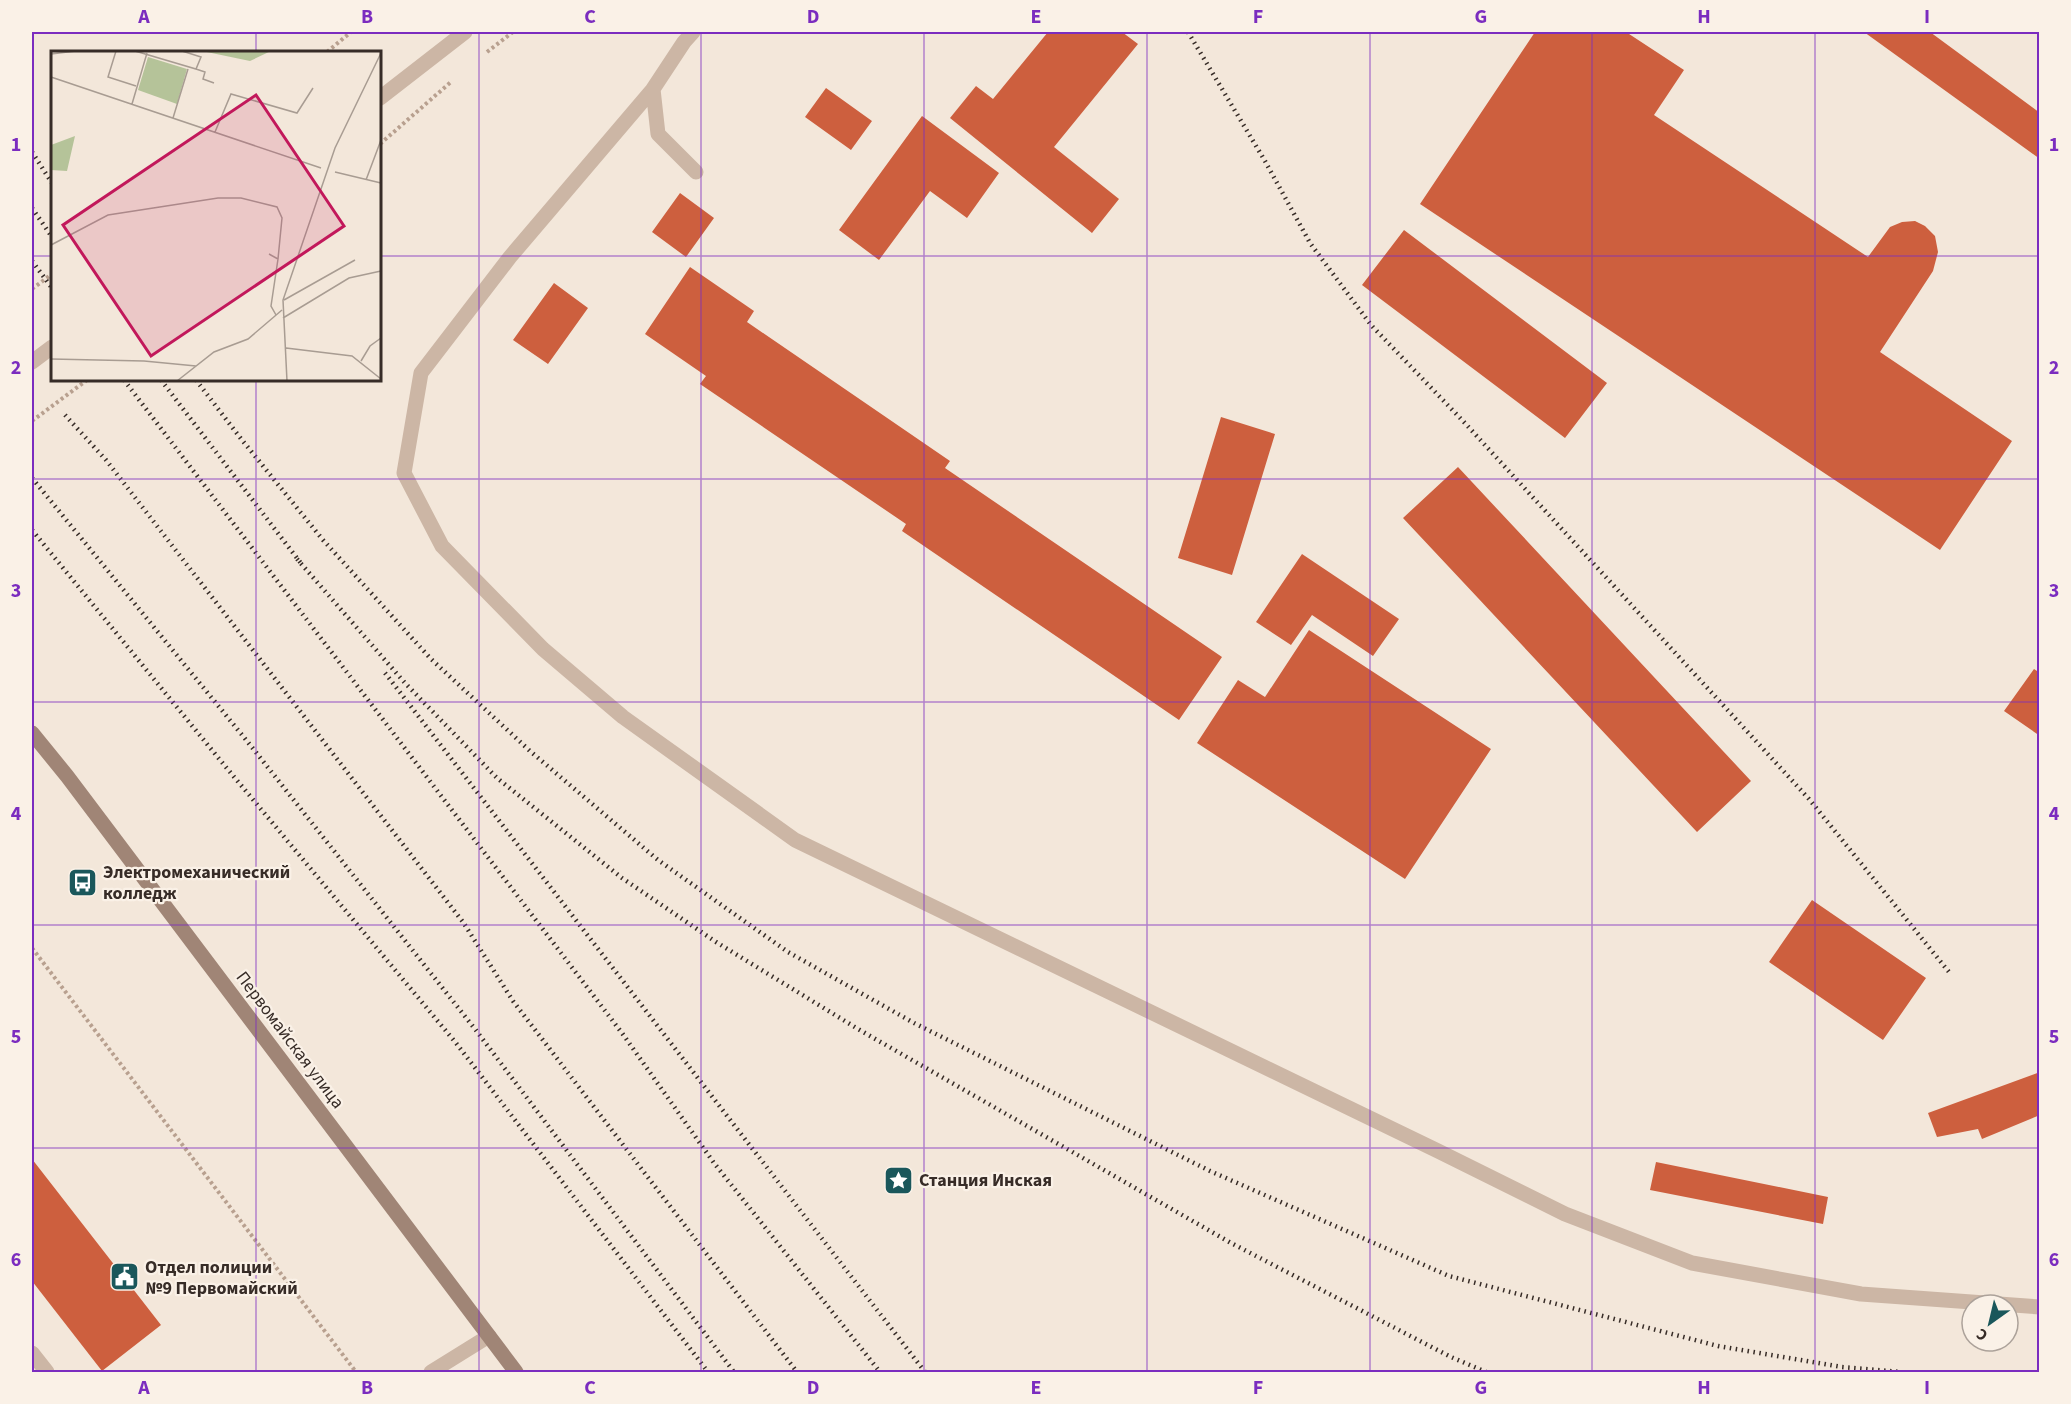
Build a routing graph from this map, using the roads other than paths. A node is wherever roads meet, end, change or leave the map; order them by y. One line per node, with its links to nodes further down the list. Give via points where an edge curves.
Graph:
1 (465, 32): 4 (street)
2 (693, 32): 3 (street)
3 (653, 89): 5 (street, via 658,134); 9 (street, via 510,257 421,374 404,473 442,546 543,649 623,717 795,840 1565,1214 1703,1265 1861,1294)
4 (381, 97)
5 (696, 172)
6 (51, 348): 7 (street)
7 (32, 363)
8 (32, 733): 10 (main road, Первомайская улица)
9 (2040, 1307)
10 (489, 1336): 13 (street); 14 (main road, Первомайская улица)
11 (32, 1353): 12 (street)
12 (47, 1372)
13 (431, 1372)
14 (516, 1372)

